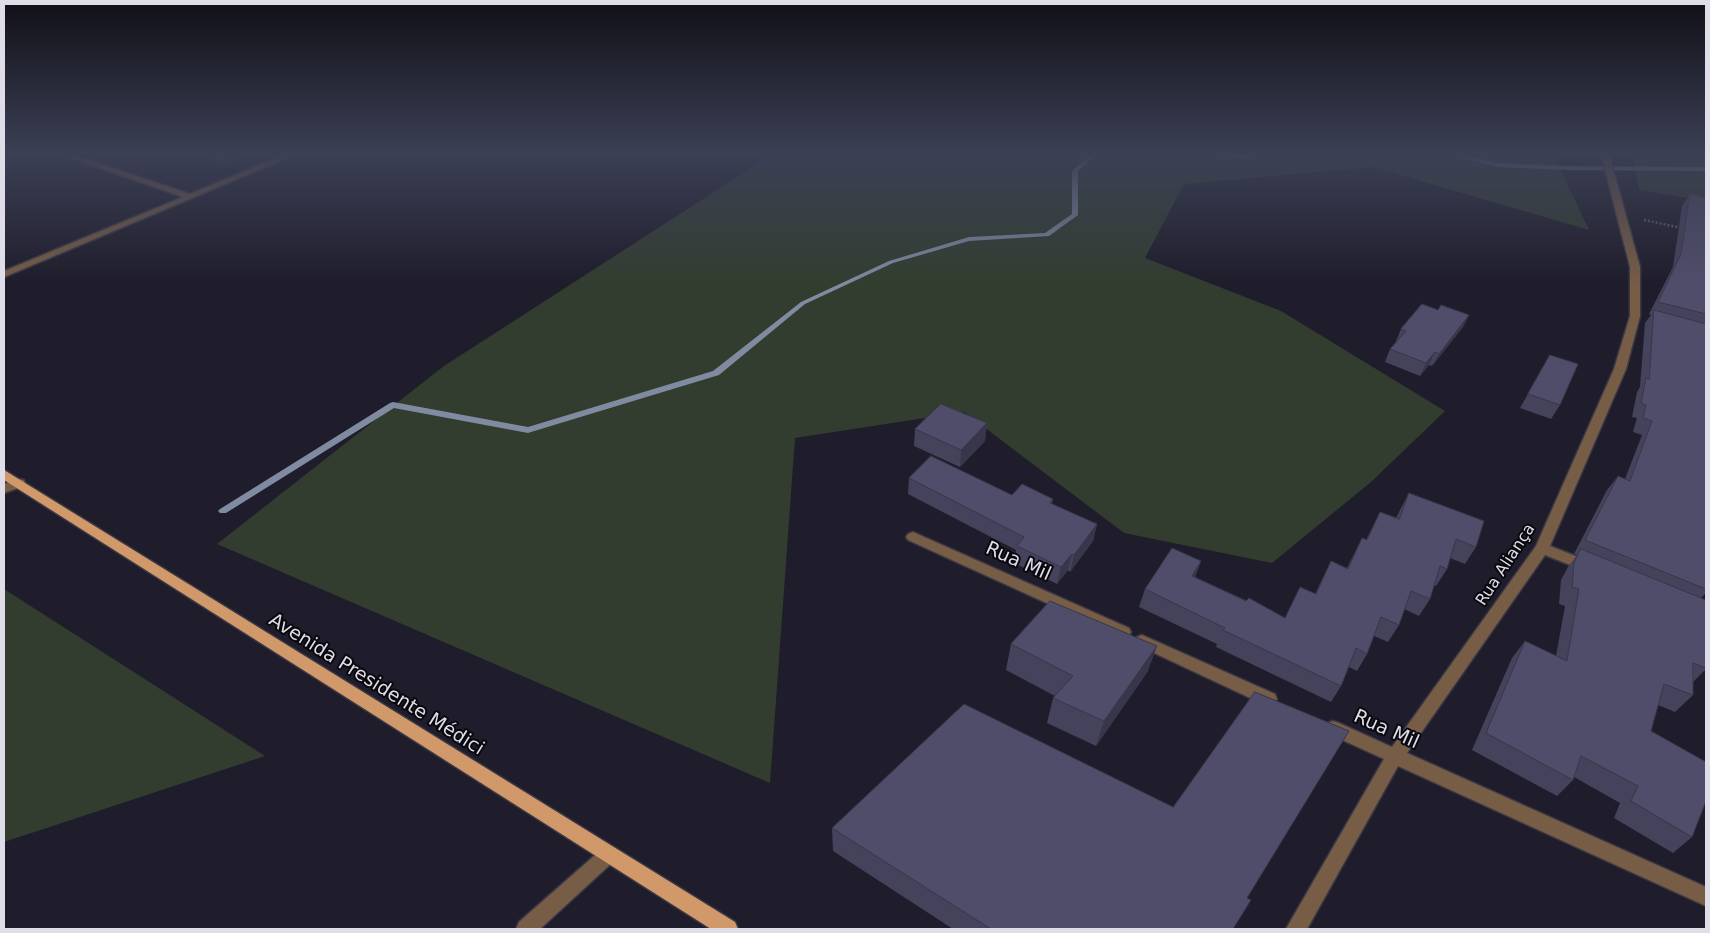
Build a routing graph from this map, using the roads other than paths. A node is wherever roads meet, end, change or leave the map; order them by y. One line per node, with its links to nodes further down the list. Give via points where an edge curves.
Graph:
1 (185, 198): 3 (street)
2 (1616, 198): 7 (street, Rua Aliança, via 1636,267 1640,318)
3 (4, 274)
4 (4, 474): 5 (main road, Avenida Presidente Médici)
5 (11, 486): 12 (main road, Avenida Presidente Médici)
6 (913, 537): 9 (street, Rua Mil)
7 (1542, 548): 8 (street); 11 (street, Rua Aliança)
8 (1606, 575)
9 (1286, 706)
10 (1323, 723): 11 (street, Rua Mil)
11 (1396, 756): 13 (street, Rua Mil); 16 (street, Rua Aliança)
12 (608, 855): 14 (street); 15 (main road, Avenida Presidente Médici)
13 (1706, 897)
14 (526, 929)
15 (728, 929)
16 (1296, 929)

